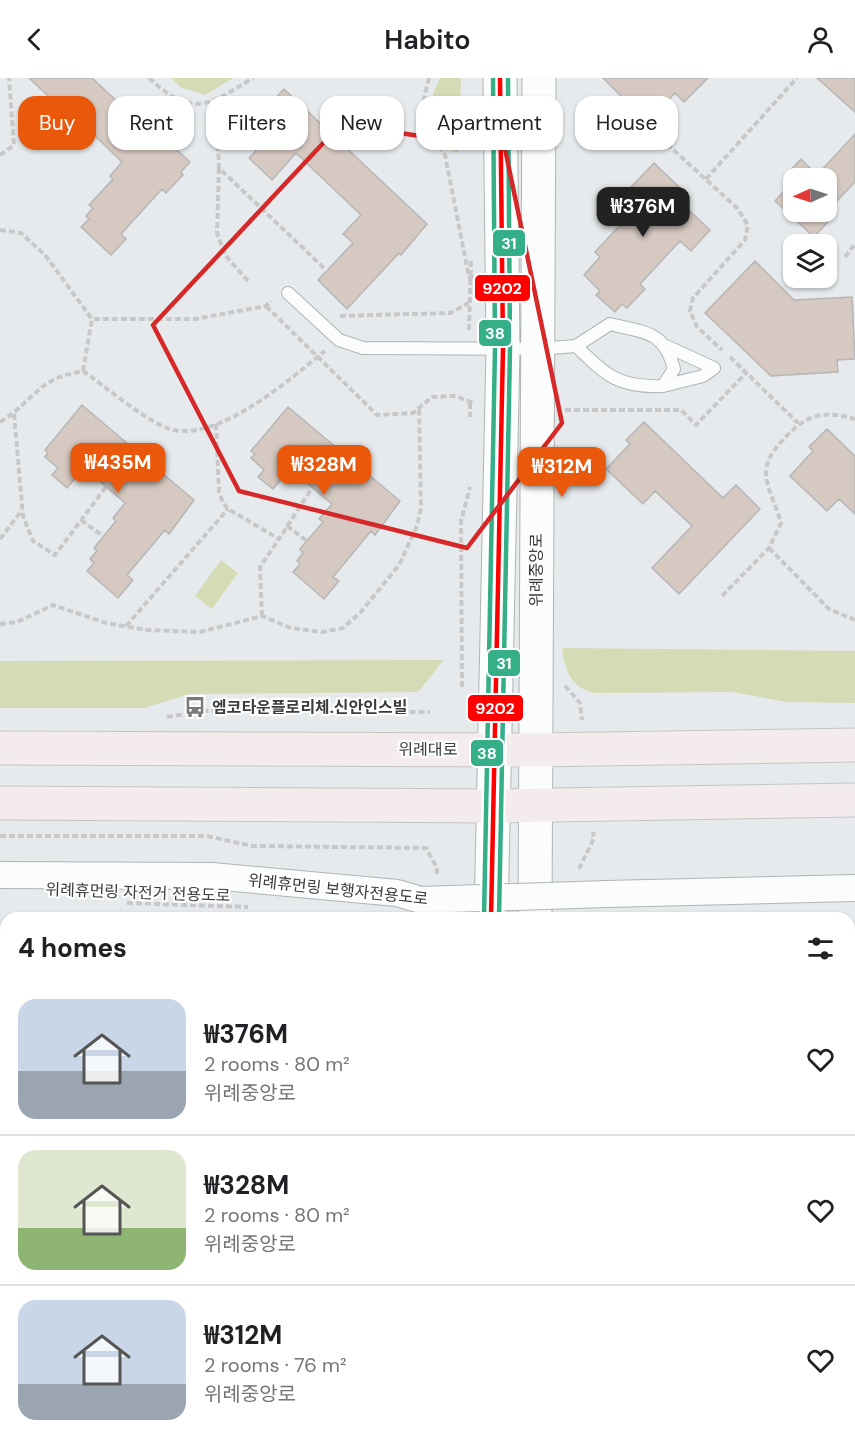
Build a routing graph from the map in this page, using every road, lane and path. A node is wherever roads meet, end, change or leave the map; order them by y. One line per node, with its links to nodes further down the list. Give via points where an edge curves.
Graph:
1 (9, 78): 12 (path, via 14,145)
2 (149, 78): 9 (path, via 168,96 183,103)
3 (253, 78): 8 (path)
4 (429, 78): 19 (path, via 424,98 428,129 445,155)
5 (500, 78): 26 (main road)
6 (539, 78): 28 (main road, 위례중앙로)
7 (797, 78): 14 (path)
8 (223, 96)
9 (206, 101)
10 (218, 150): 13 (path)
11 (674, 150): 14 (path)
12 (0, 155)
13 (219, 168): 18 (path); 20 (path, via 217,233 225,255)
14 (706, 179): 31 (path, via 737,208 748,225 745,240 693,298 690,310 697,327)
15 (0, 230): 23 (path, via 21,233 45,255)
16 (855, 244): 17 (path)
17 (845, 257)
18 (327, 271)
19 (469, 277)
20 (248, 281)
21 (288, 293): 27 (lane, via 339,340 363,348)
22 (333, 311): 27 (path, via 339,316 358,317 450,313 469,303)
23 (92, 319): 29 (path, via 195,319 266,306); 30 (path)
24 (665, 345): 25 (lane, via 661,339 610,324); 32 (lane, via 674,369); 32 (lane, via 714,368 703,376)
25 (576, 346): 28 (lane); 32 (lane, via 609,377 636,387)
26 (503, 348): 27 (lane); 28 (lane); 63 (main road)
27 (469, 349)
28 (537, 349): 34 (main road, 위례중앙로)
29 (317, 357): 33 (path, via 377,415 413,413); 39 (path, via 259,400)
30 (83, 371): 35 (path, via 59,377); 39 (path, via 168,428 208,428)
31 (747, 372): 34 (path, via 696,425 681,410); 38 (path)
32 (663, 386)
33 (420, 407): 40 (path, via 432,397 455,396 470,403); 54 (path, via 421,508 399,566 343,628 322,632 291,628)
34 (537, 410): 64 (main road, 위례중앙로)
35 (14, 414): 37 (path); 44 (path)
36 (855, 419): 38 (path, via 815,415)
37 (0, 422)
38 (798, 423): 52 (path, via 770,455 766,475 781,523)
39 (216, 424): 45 (path, via 219,492)
40 (470, 424)
41 (472, 477): 58 (path, via 461,521)
42 (106, 487): 46 (path)
43 (312, 488): 47 (path)
44 (22, 509): 46 (path, via 33,541 55,555); 49 (path)
45 (228, 509): 50 (path); 57 (path)
46 (81, 520): 48 (path)
47 (287, 526): 50 (path); 51 (path)
48 (103, 536)
49 (0, 539)
50 (279, 539): 54 (path, via 260,567)
51 (307, 541)
52 (769, 548): 53 (path); 55 (path, via 829,609)
53 (722, 596)
54 (262, 616): 57 (path, via 200,632)
55 (855, 620)
56 (0, 624): 57 (path, via 17,622 53,605)
57 (126, 626)
58 (462, 687)
59 (430, 712): 60 (path, via 204,711)
60 (160, 719)
61 (855, 745): 64 (main road, 위례대로)
62 (0, 748): 63 (main road, 위례대로)
63 (495, 750): 64 (main road, 위례대로); 68 (main road)
64 (534, 750): 67 (main road, 위례중앙로)
65 (855, 800): 67 (main road)
66 (0, 803): 68 (main road)
67 (534, 805): 68 (main road); 76 (main road, 위례중앙로)
68 (495, 806): 75 (main road)
69 (0, 836): 70 (path, via 207,836 252,846)
70 (426, 848)
71 (0, 875): 72 (street, 위례휴먼링 보행자전용도로, bridge, via 212,876 397,892 421,900)
72 (855, 888)
73 (120, 903): 74 (path, 위례휴먼링 자전거 전용도로)
74 (251, 907)
75 (491, 912)
76 (535, 912)

